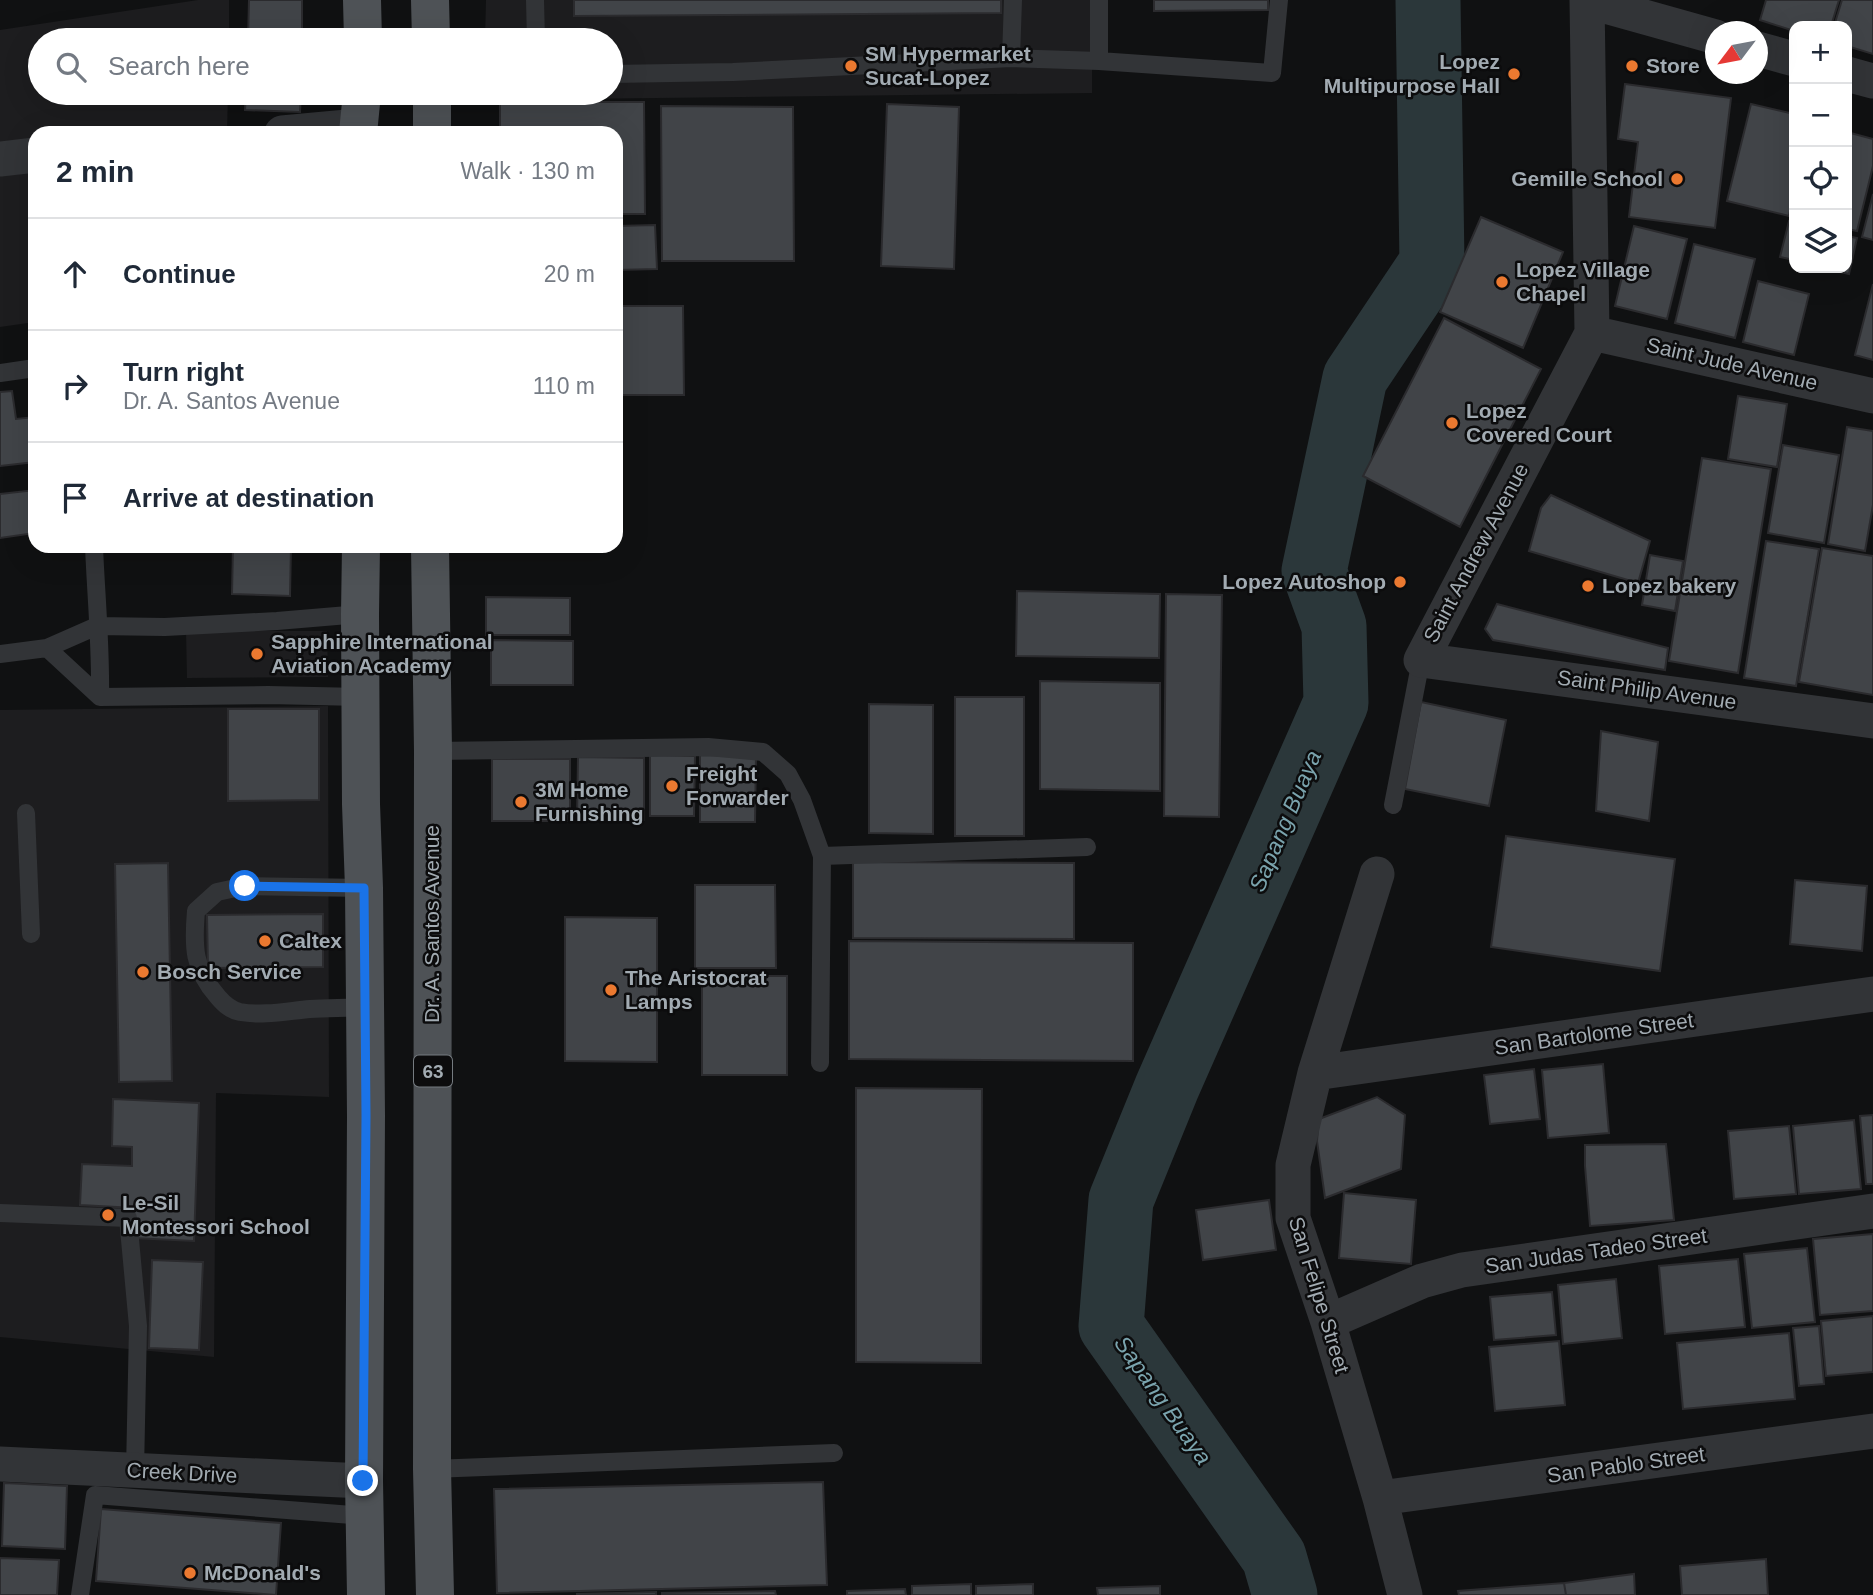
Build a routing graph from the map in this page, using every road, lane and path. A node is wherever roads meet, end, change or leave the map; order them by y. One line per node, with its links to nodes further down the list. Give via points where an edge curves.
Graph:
1 (362, 0): 8 (main road)
2 (430, 0): 9 (main road)
3 (535, 0): 10 (lane)
4 (1013, 0): 13 (lane)
5 (1098, 0): 15 (lane)
6 (1279, 0): 15 (lane, via 1272,73)
7 (1587, 1): 11 (street); 25 (street, Saint Andrew Avenue)
8 (363, 28)
9 (431, 28)
10 (536, 28)
11 (1705, 34)
12 (1768, 52): 14 (street)
13 (1011, 58): 15 (lane); 16 (lane)
14 (1789, 58)
15 (1099, 61)
16 (623, 74)
17 (1852, 75): 18 (street)
18 (1873, 81)
19 (432, 105): 22 (main road)
20 (359, 117): 21 (street)
21 (316, 126)
22 (432, 126)
23 (28, 156): 24 (street)
24 (0, 159)
25 (1592, 333): 28 (street, Saint Jude Avenue); 36 (street, Saint Andrew Avenue)
26 (28, 369): 27 (lane)
27 (0, 373)
28 (1873, 396)
29 (94, 553): 33 (lane)
30 (361, 553): 32 (main road)
31 (430, 553): 40 (main road, Dr. A. Santos Avenue / 63)
32 (359, 614): 33 (lane, via 177,626); 38 (main road)
33 (97, 626): 34 (lane); 37 (lane)
34 (47, 649): 35 (lane); 37 (lane)
35 (0, 654)
36 (1421, 660): 39 (street, Saint Philip Avenue); 41 (lane)
37 (100, 697): 38 (lane)
38 (361, 697): 46 (main road)
39 (1873, 721)
40 (433, 751): 44 (lane, via 708,747 763,752 788,774); 58 (main road, Dr. A. Santos Avenue / 63)
41 (1393, 805)
42 (26, 813): 47 (lane)
43 (1087, 847): 44 (lane)
44 (822, 856): 50 (lane)
45 (1377, 874): 51 (street, San Felipe Street)
46 (364, 888): 49 (main road); 49 (lane, via 245,886 217,892 196,911 194,936 205,982 225,1005 239,1012)
47 (31, 934)
48 (1873, 994): 51 (street, San Bartolome Street)
49 (365, 1007): 61 (main road)
50 (820, 1063)
51 (1315, 1073): 54 (street, San Felipe Street, via 1293,1165 1293,1218)
52 (1873, 1211): 54 (street, San Judas Tadeo Street, via 1462,1270 1422,1281)
53 (0, 1213): 59 (lane, via 128,1218 138,1326)
54 (1328, 1322): 60 (street, San Felipe Street)
55 (1873, 1431): 60 (street, San Pablo Street)
56 (834, 1453): 58 (lane)
57 (0, 1464): 59 (street, Creek Drive)
58 (432, 1469): 64 (main road, Dr. A. Santos Avenue / 63)
59 (135, 1471): 61 (street, Creek Drive)
60 (1380, 1498): 65 (street, San Felipe Street)
61 (364, 1499): 62 (lane, via 95,1495); 63 (main road)
62 (80, 1595)
63 (366, 1595)
64 (435, 1595)
65 (1405, 1595)

